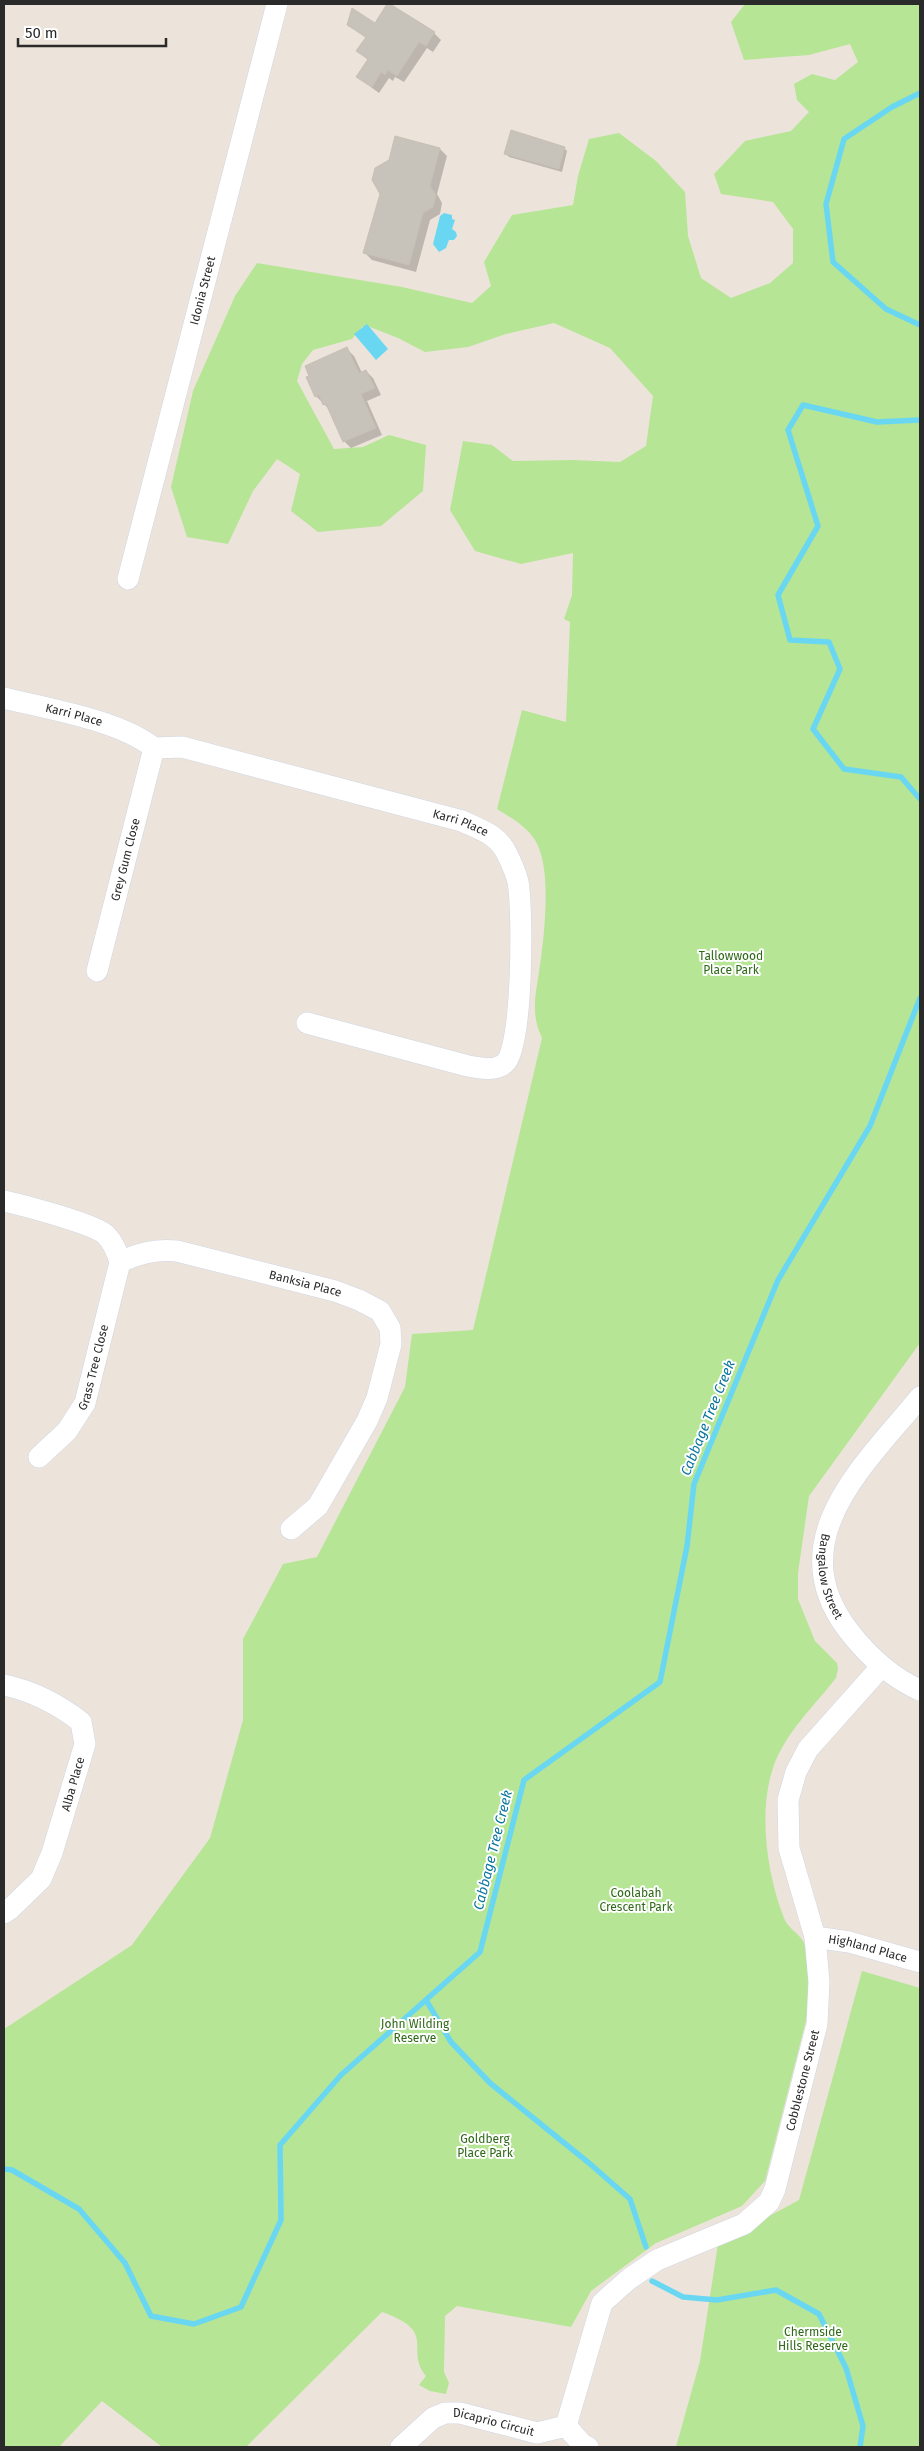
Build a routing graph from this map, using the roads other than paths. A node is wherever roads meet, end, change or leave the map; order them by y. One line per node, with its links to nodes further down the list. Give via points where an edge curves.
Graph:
1 (277, 4): 2 (street, Idonia Street)
2 (128, 579)
3 (4, 698): 4 (street, Karri Place, via 121,728)
4 (154, 748): 5 (street, Grey Gum Close); 6 (street, Karri Place, via 182,746 462,821 492,834 507,852 518,882 521,963 515,1035 511,1055 505,1064 491,1069 468,1066)
5 (97, 971)
6 (307, 1023)
7 (4, 1201): 8 (street, via 105,1233 115,1246)
8 (120, 1262): 10 (street, Grass Tree Close, via 86,1403 68,1431); 11 (street, Banksia Place, via 158,1249 176,1251 335,1291 380,1311 390,1328 391,1344 377,1398 318,1506)
9 (920, 1397): 12 (street, Bangalow Street, via 846,1489 832,1514 824,1542 822,1562 831,1601 846,1627)
10 (38, 1457)
11 (291, 1529)
12 (881, 1667): 14 (street, Bangalow Street); 16 (street, Cobblestone Street, via 808,1749 796,1772 788,1800 789,1848)
13 (4, 1684): 15 (street, Alba Place, via 63,1708 81,1722 85,1744 63,1820 41,1879)
14 (920, 1690)
15 (4, 1913)
16 (815, 1937): 17 (street, Highland Place, via 849,1942); 18 (street, Cobblestone Street, via 819,1982 817,2024 769,2202 744,2224 657,2260 602,2303)
17 (920, 1962)
18 (566, 2426): 19 (street, Dicaprio Circuit, via 537,2433 460,2413 445,2413 433,2418); 20 (street, via 583,2446)
19 (401, 2447)
20 (588, 2447)

